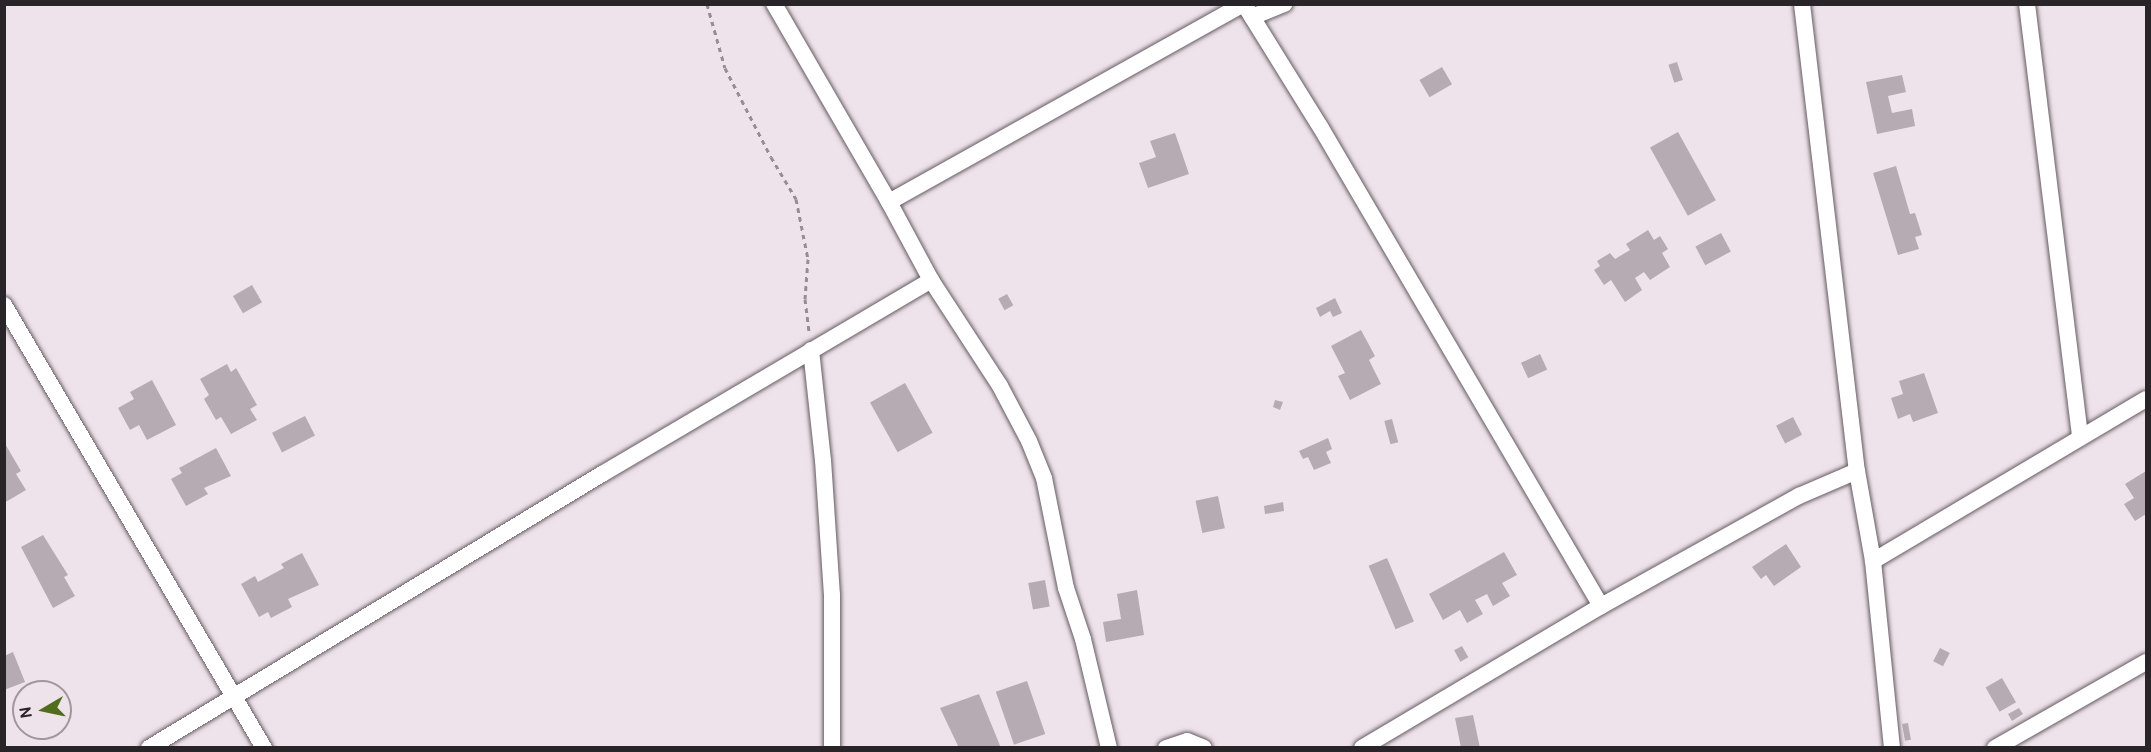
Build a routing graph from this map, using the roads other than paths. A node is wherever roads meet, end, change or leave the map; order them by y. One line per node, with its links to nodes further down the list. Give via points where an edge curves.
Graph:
1 (774, 4): 6 (street)
2 (1284, 4): 5 (street)
3 (1802, 4): 12 (street)
4 (2027, 4): 11 (street)
5 (1246, 9): 6 (street); 14 (street, via 1321,128)
6 (889, 202): 7 (street)
7 (931, 280): 9 (street); 20 (street, via 999,386 1044,478 1066,588 1083,639)
8 (4, 305): 16 (street)
9 (811, 350): 16 (street); 19 (street, via 832,595)
10 (2146, 399): 11 (street)
11 (2080, 436): 13 (street)
12 (1857, 471): 13 (street); 14 (street, via 1799,496)
13 (1873, 561): 24 (street)
14 (1601, 606): 23 (street)
15 (2146, 662): 25 (street)
16 (233, 698): 17 (street); 18 (street)
17 (149, 747)
18 (264, 747)
19 (832, 747)
20 (1109, 747)
21 (1166, 747): 22 (street, via 1187,741)
22 (1204, 747)
23 (1362, 747)
24 (1892, 747)
25 (1995, 747)

